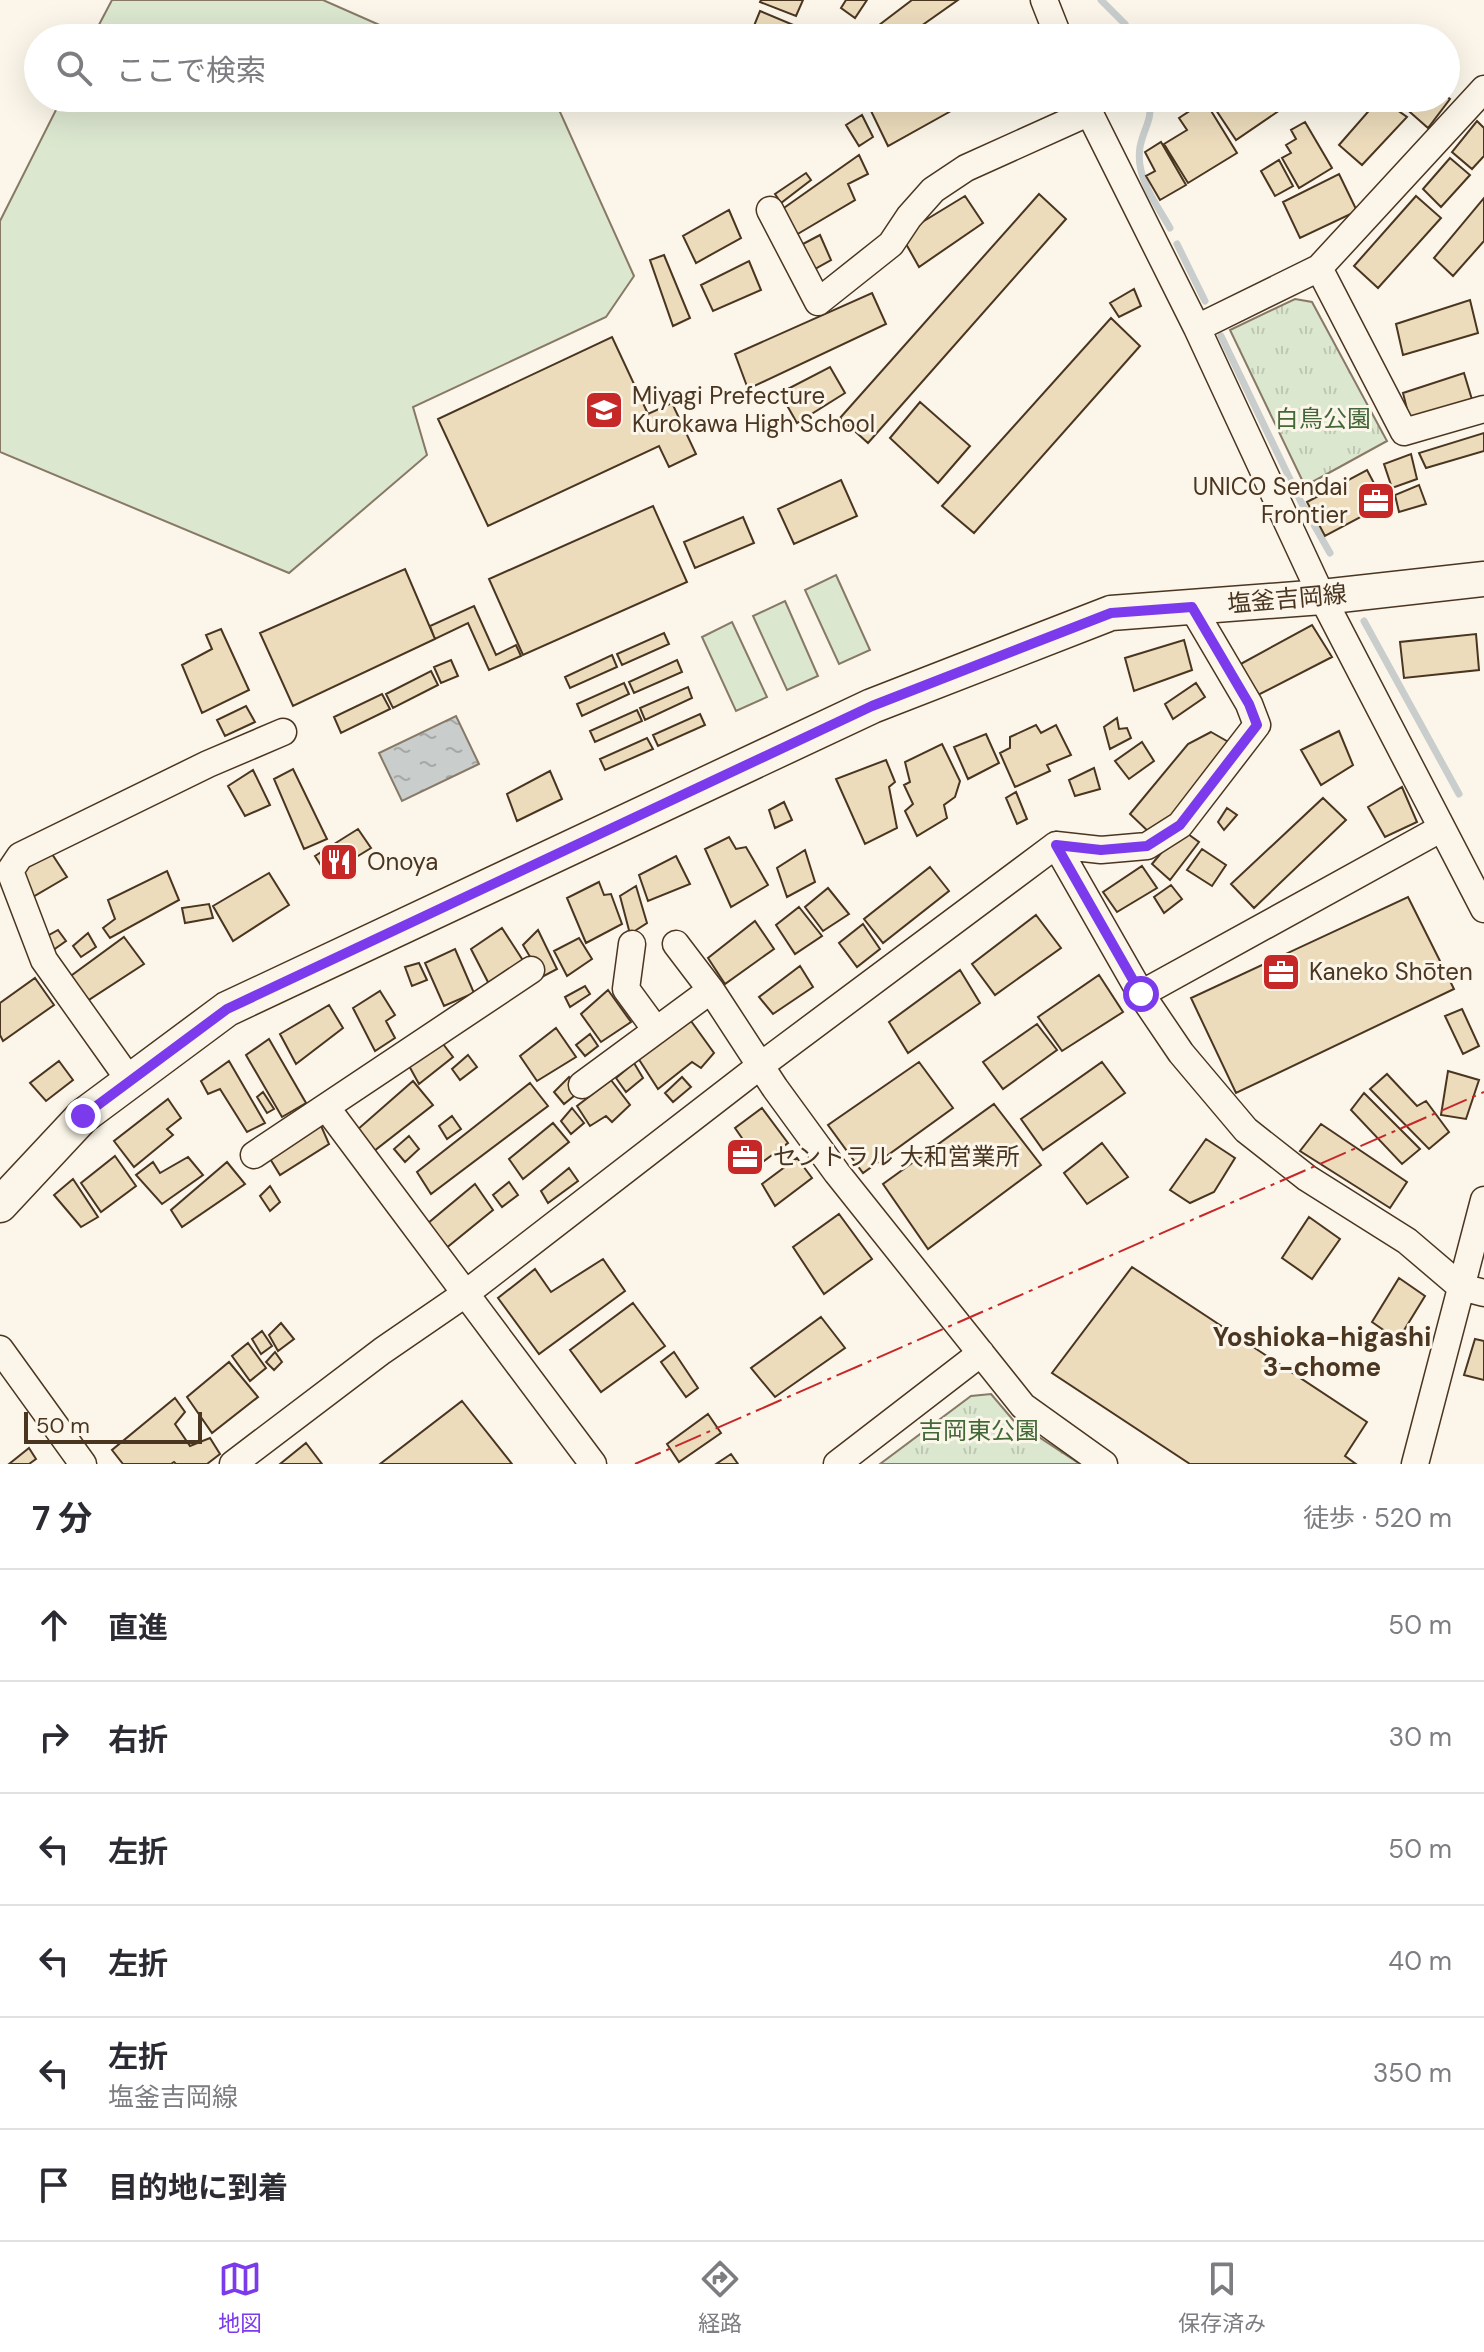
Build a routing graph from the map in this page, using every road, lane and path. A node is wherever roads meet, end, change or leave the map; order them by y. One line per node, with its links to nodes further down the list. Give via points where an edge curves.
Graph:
1 (1044, 0): 2 (street)
2 (1053, 24)
3 (1484, 89): 7 (street)
4 (1072, 112): 6 (street, via 933,190 891,244 818,302)
5 (1089, 112): 8 (street)
6 (770, 210)
7 (1319, 268): 8 (street); 9 (street, via 1404,432)
8 (1197, 328): 11 (street)
9 (1484, 409)
10 (1484, 579): 11 (main road, 塩釜吉岡線)
11 (1322, 597): 12 (main road, 塩釜吉岡線); 14 (street)
12 (1192, 607): 15 (street, via 1257,725 1180,825 1147,846 1101,850); 24 (main road, 塩釜吉岡線, via 1111,613 872,706 227,1009)
13 (283, 732): 24 (street, via 20,856 10,871 44,960)
14 (1442, 828): 16 (street); 21 (street)
15 (1056, 845): 21 (street); 23 (street)
16 (1484, 909)
17 (632, 944): 22 (street, via 626,989)
18 (676, 944): 20 (street)
19 (531, 970): 26 (street)
20 (711, 990): 22 (street); 23 (street)
21 (1141, 994): 30 (street, via 1181,1053 1246,1130 1307,1178)
22 (656, 1030): 25 (street)
23 (760, 1066): 31 (street); 33 (street, via 837,1173)
24 (130, 1081): 29 (main road, 塩釜吉岡線, via 83,1116)
25 (582, 1085)
26 (326, 1107): 27 (street); 31 (street)
27 (254, 1155)
28 (1484, 1200): 30 (street)
29 (0, 1205)
30 (1473, 1290): 39 (street)
31 (465, 1294): 35 (street); 36 (street)
32 (0, 1349): 34 (street)
33 (981, 1353): 37 (street); 38 (street, via 1023,1406)
34 (83, 1464)
35 (233, 1464)
36 (593, 1464)
37 (837, 1464)
38 (1104, 1464)
39 (1415, 1464)

